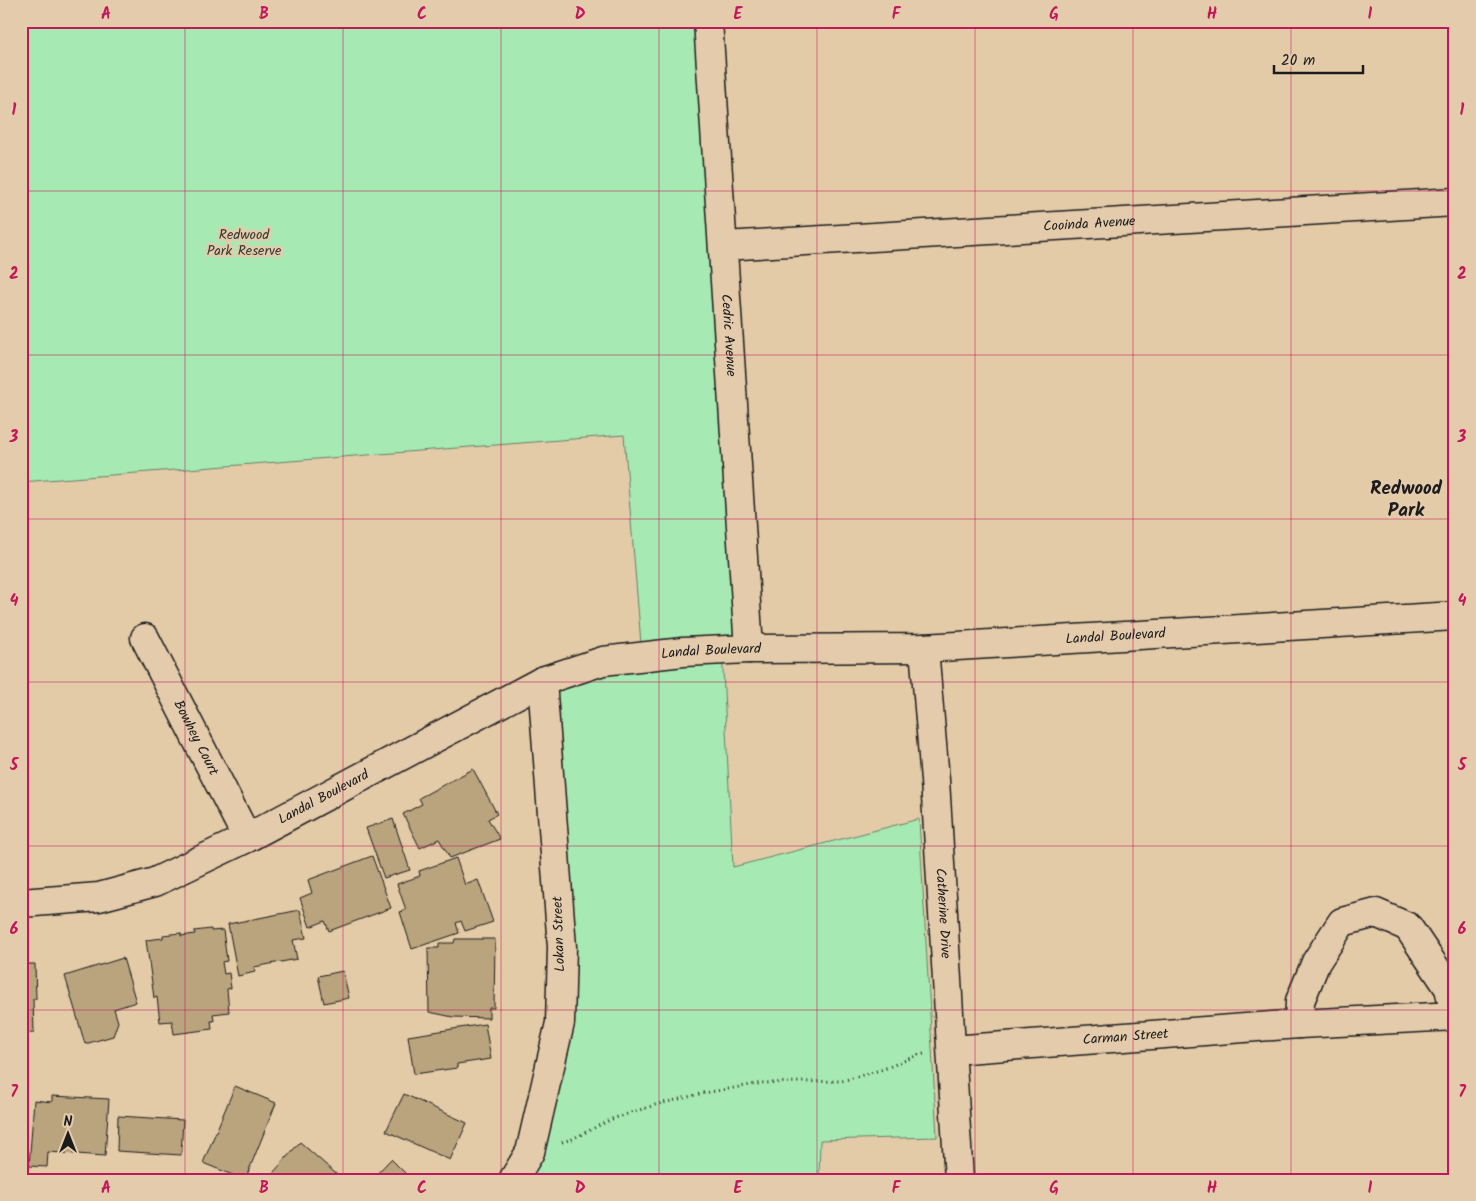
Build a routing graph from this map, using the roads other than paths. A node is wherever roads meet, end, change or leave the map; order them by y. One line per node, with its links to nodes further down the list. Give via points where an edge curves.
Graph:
1 (708, 21): 3 (street, Cedric Avenue)
2 (1455, 202): 3 (street, Cooinda Avenue)
3 (724, 246): 7 (street, Cedric Avenue)
4 (1455, 616): 6 (street, Landal Boulevard)
5 (145, 638): 9 (street, Bowhey Court)
6 (924, 648): 7 (street, Landal Boulevard); 13 (street, Catherine Drive)
7 (749, 649): 8 (street, Landal Boulevard, via 603,661)
8 (542, 681): 9 (street, Landal Boulevard); 14 (street, Lokan Street, via 562,947 560,1023 530,1152)
9 (247, 838): 10 (street, Landal Boulevard, via 155,882 99,897)
10 (21, 903)
11 (1455, 1015): 12 (street, Carman Street); 12 (street, Carman Street, via 1450,988 1408,927 1376,913 1342,922 1316,962 1306,985 1300,1001)
12 (1299, 1024): 13 (street, Carman Street)
13 (952, 1050): 15 (street, Catherine Drive)
14 (513, 1180)
15 (959, 1180)

